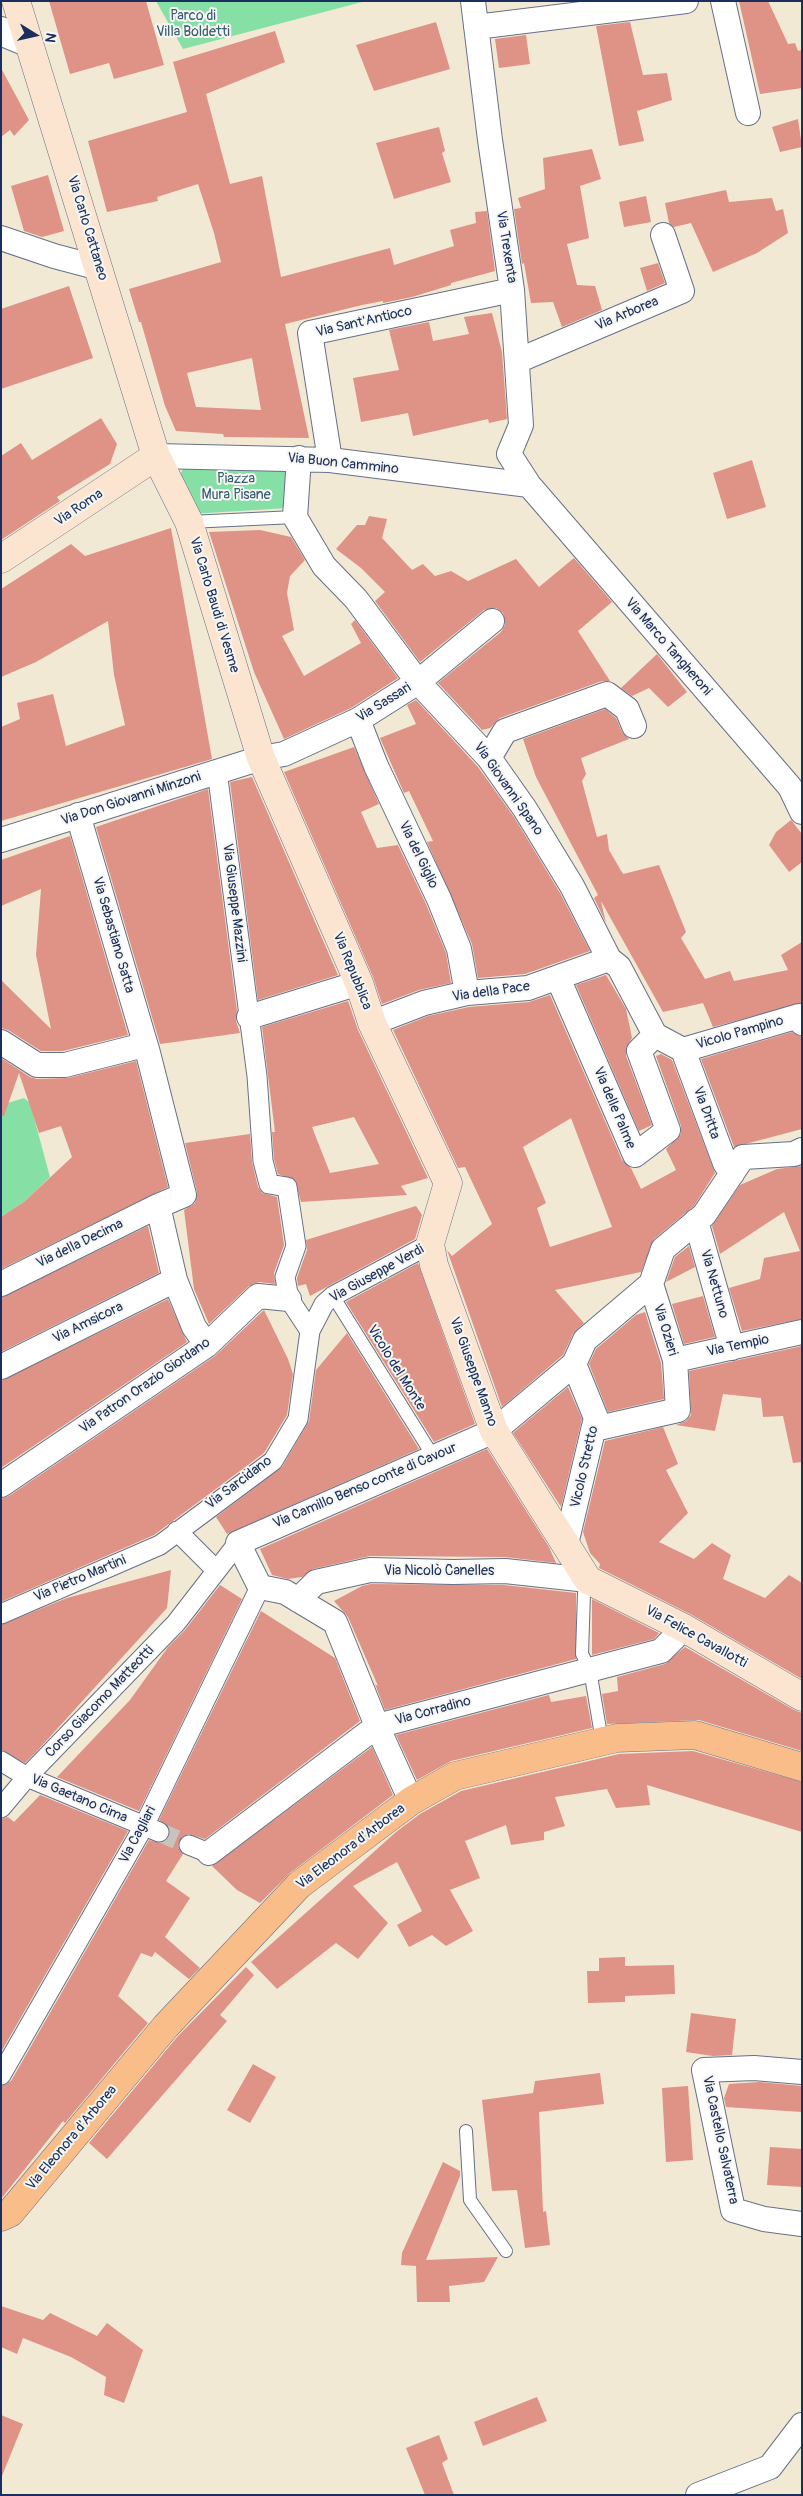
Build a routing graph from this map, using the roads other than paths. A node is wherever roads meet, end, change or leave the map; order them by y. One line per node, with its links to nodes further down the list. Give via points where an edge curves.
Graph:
1 (16, 1): 7 (main road, Via Carlo Cattaneo)
2 (473, 1): 5 (street, Via Trexenta)
3 (686, 1): 5 (street)
4 (723, 1): 8 (street)
5 (476, 27): 12 (street, Via Trexenta)
6 (1, 29): 7 (street, via 7,36)
7 (29, 45): 11 (main road, Via Carlo Cattaneo)
8 (748, 113)
9 (663, 235): 13 (street, Via Arborea, via 682,291)
10 (1, 238): 11 (street)
11 (99, 268): 14 (main road, Via Carlo Cattaneo)
12 (512, 290): 13 (street, Via Trexenta); 16 (street, Via Sant'Antioco, via 310,333)
13 (517, 361): 17 (street, Via Trexenta, via 521,424 509,454)
14 (156, 456): 15 (street, Via Buon Cammino); 19 (main road, Via Carlo Baudi di Vesme); 20 (main road, Via Roma)
15 (299, 458): 16 (street, Via Buon Cammino); 18 (street)
16 (330, 460): 17 (street, Via Buon Cammino)
17 (529, 485): 28 (street, Via Marco Tangheroni, via 790,787)
18 (295, 517): 19 (lane); 22 (street, Via Giovanni Spano, via 324,566 356,599)
19 (189, 522): 25 (main road, Via Carlo Baudi di Vesme)
20 (1, 559)
21 (492, 621): 22 (street, Via Sassari)
22 (418, 682): 23 (street, Via Sassari); 26 (street, Via Giovanni Spano)
23 (358, 720): 25 (street, Via Sassari, via 284,754); 34 (street, Via del Giglio, via 459,949)
24 (634, 726): 26 (street, via 627,709 607,694 505,731)
25 (261, 758): 27 (street, Via Don Giovanni Minzoni); 33 (main road, Via Repubblica)
26 (489, 758): 31 (street, Via Giovanni Spano, via 568,878)
27 (217, 771): 29 (street, Via Don Giovanni Minzoni); 37 (street, Via Giuseppe Mazzini)
28 (802, 812)
29 (78, 816): 30 (street, Via Don Giovanni Minzoni); 40 (street, Via Sebastiano Satta)
30 (1, 840)
31 (610, 959): 32 (street, Via della Pace); 38 (street, Via Giovanni Spano, via 619,967)
32 (558, 978): 34 (street, Via della Pace, via 519,989); 38 (street, Via delle Palme, via 634,1155 668,1130 639,1051)
33 (359, 983): 36 (main road, Via Repubblica); 37 (street)
34 (467, 993): 36 (street, Via della Pace, via 424,1003)
35 (800, 1019): 41 (street, Vicolo Pampino)
36 (372, 1023): 47 (main road, Via Repubblica, via 448,1183)
37 (250, 1026): 51 (street, Via Giuseppe Mazzini, via 263,1161 269,1184 287,1187 296,1246 286,1276)
38 (655, 1035): 41 (street, Vicolo Pampino)
39 (1, 1042): 40 (street, via 37,1065 65,1065)
40 (146, 1049): 42 (street, Via Sebastiano Satta)
41 (683, 1050): 44 (street, Via Dritta)
42 (169, 1136): 45 (street, Via della Decima, via 184,1195)
43 (799, 1157): 44 (street, via 743,1157)
44 (732, 1174): 46 (street)
45 (158, 1206): 48 (street); 49 (street, Via della Decima)
46 (696, 1221): 50 (street, via 663,1249); 56 (street, Via Nettuno)
47 (430, 1244): 52 (street, Via Giuseppe Verdi); 60 (main road, Via Giuseppe Manno, via 434,1265)
48 (174, 1280): 55 (street, via 194,1327); 59 (street, Via Amsicora)
49 (1, 1284)
50 (651, 1284): 57 (street, Via Ozieri); 58 (street, via 585,1340)
51 (289, 1299): 53 (street); 55 (street, Via Patron Orazio Giordano, via 258,1296)
52 (329, 1300): 53 (street, Via Sarcidano); 62 (lane, Vicolo del Monte)
53 (310, 1331): 64 (street, Via Sarcidano, via 298,1419 273,1461)
54 (802, 1332): 56 (street, Via Tempio)
55 (207, 1345): 63 (street, Via Patron Orazio Giordano)
56 (732, 1348): 57 (street, Via Tempio)
57 (675, 1360): 61 (street, Via Ozieri, via 678,1410)
58 (574, 1364): 60 (street, Via Camillo Benso conte di Cavour); 61 (street, Vicolo Stretto, via 596,1418)
59 (1, 1367)
60 (494, 1430): 62 (street, Via Camillo Benso conte di Cavour); 66 (main road, Via Giuseppe Manno)
61 (594, 1430): 66 (street, Vicolo Stretto)
62 (433, 1456): 65 (street, Via Camillo Benso conte di Cavour)
63 (1, 1485)
64 (177, 1531): 67 (street, Via Sarcidano); 68 (street)
65 (238, 1543): 68 (street, Corso Giacomo Matteotti); 70 (street)
66 (566, 1544): 69 (main road, Via Giuseppe Manno)
67 (160, 1545): 72 (street, Via Pietro Martini)
68 (216, 1570): 80 (street, Corso Giacomo Matteotti, via 176,1623)
69 (588, 1580): 71 (street, Via Nicolò Canelles, via 505,1571 370,1570 316,1582); 73 (main road, Via Felice Cavallotti); 74 (lane, via 584,1594 582,1654)
70 (260, 1587): 71 (street, via 285,1592); 83 (street, Via Cagliari)
71 (298, 1600): 76 (street, via 335,1622)
72 (1, 1614)
73 (684, 1628): 74 (street, Via Corradino, via 661,1651); 75 (main road, Via Felice Cavallotti)
74 (590, 1670): 76 (street, Via Corradino); 77 (lane)
75 (802, 1697)
76 (377, 1726): 81 (street); 84 (street, Via Corradino)
77 (602, 1741): 79 (main road, Via Eleonora d'Arborea, via 695,1735); 81 (main road, Via Eleonora d'Arborea, via 455,1776)
78 (1, 1761): 80 (street, Via Gaetano Cima)
79 (802, 1767)
80 (27, 1777): 82 (street, Corso Giacomo Matteotti); 83 (street, Via Gaetano Cima)
81 (411, 1801): 88 (main road, Via Eleonora d'Arborea, via 299,1885 166,2026 10,2212)
82 (1, 1808)
83 (151, 1829): 86 (street, Via Cagliari)
84 (199, 1849)
85 (802, 2072): 89 (street, Via Castello Salvaterra, via 754,2068 704,2070 733,2210 764,2220)
86 (1, 2075)
87 (466, 2131): 90 (lane, via 470,2200)
88 (1, 2217)
89 (802, 2224)
90 (506, 2251)
91 (802, 2425): 92 (street, via 770,2467)
92 (698, 2495)

